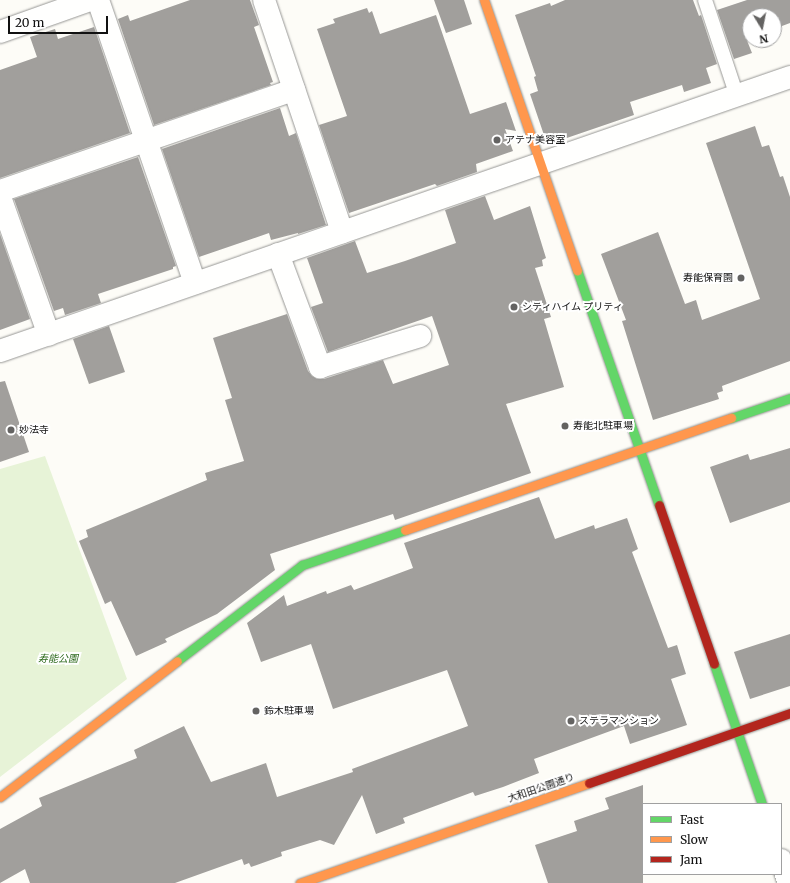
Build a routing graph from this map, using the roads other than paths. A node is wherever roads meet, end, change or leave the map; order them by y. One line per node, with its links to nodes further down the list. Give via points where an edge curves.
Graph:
1 (90, 0): 6 (street)
2 (98, 0): 10 (street)
3 (264, 0): 8 (street)
4 (484, 0): 11 (street)
5 (705, 0): 9 (lane)
6 (0, 32)
7 (790, 77): 9 (street)
8 (294, 90): 10 (street); 14 (street)
9 (737, 96): 11 (street)
10 (146, 141): 12 (street); 16 (street)
11 (540, 162): 14 (street); 21 (street)
12 (0, 191)
13 (0, 197): 17 (street)
14 (342, 232): 15 (street)
15 (278, 254): 16 (street); 18 (street, via 320,367)
16 (195, 283): 17 (street)
17 (48, 335): 19 (street)
18 (420, 336)
19 (0, 351)
20 (790, 398): 21 (street)
21 (640, 448): 23 (street); 24 (street, via 302,565)
22 (790, 712): 23 (street, 大和田公園通り)
23 (736, 731): 25 (street); 27 (street, 大和田公園通り)
24 (0, 797)
25 (762, 803)
26 (782, 863): 28 (street)
27 (300, 883)
28 (789, 883)

